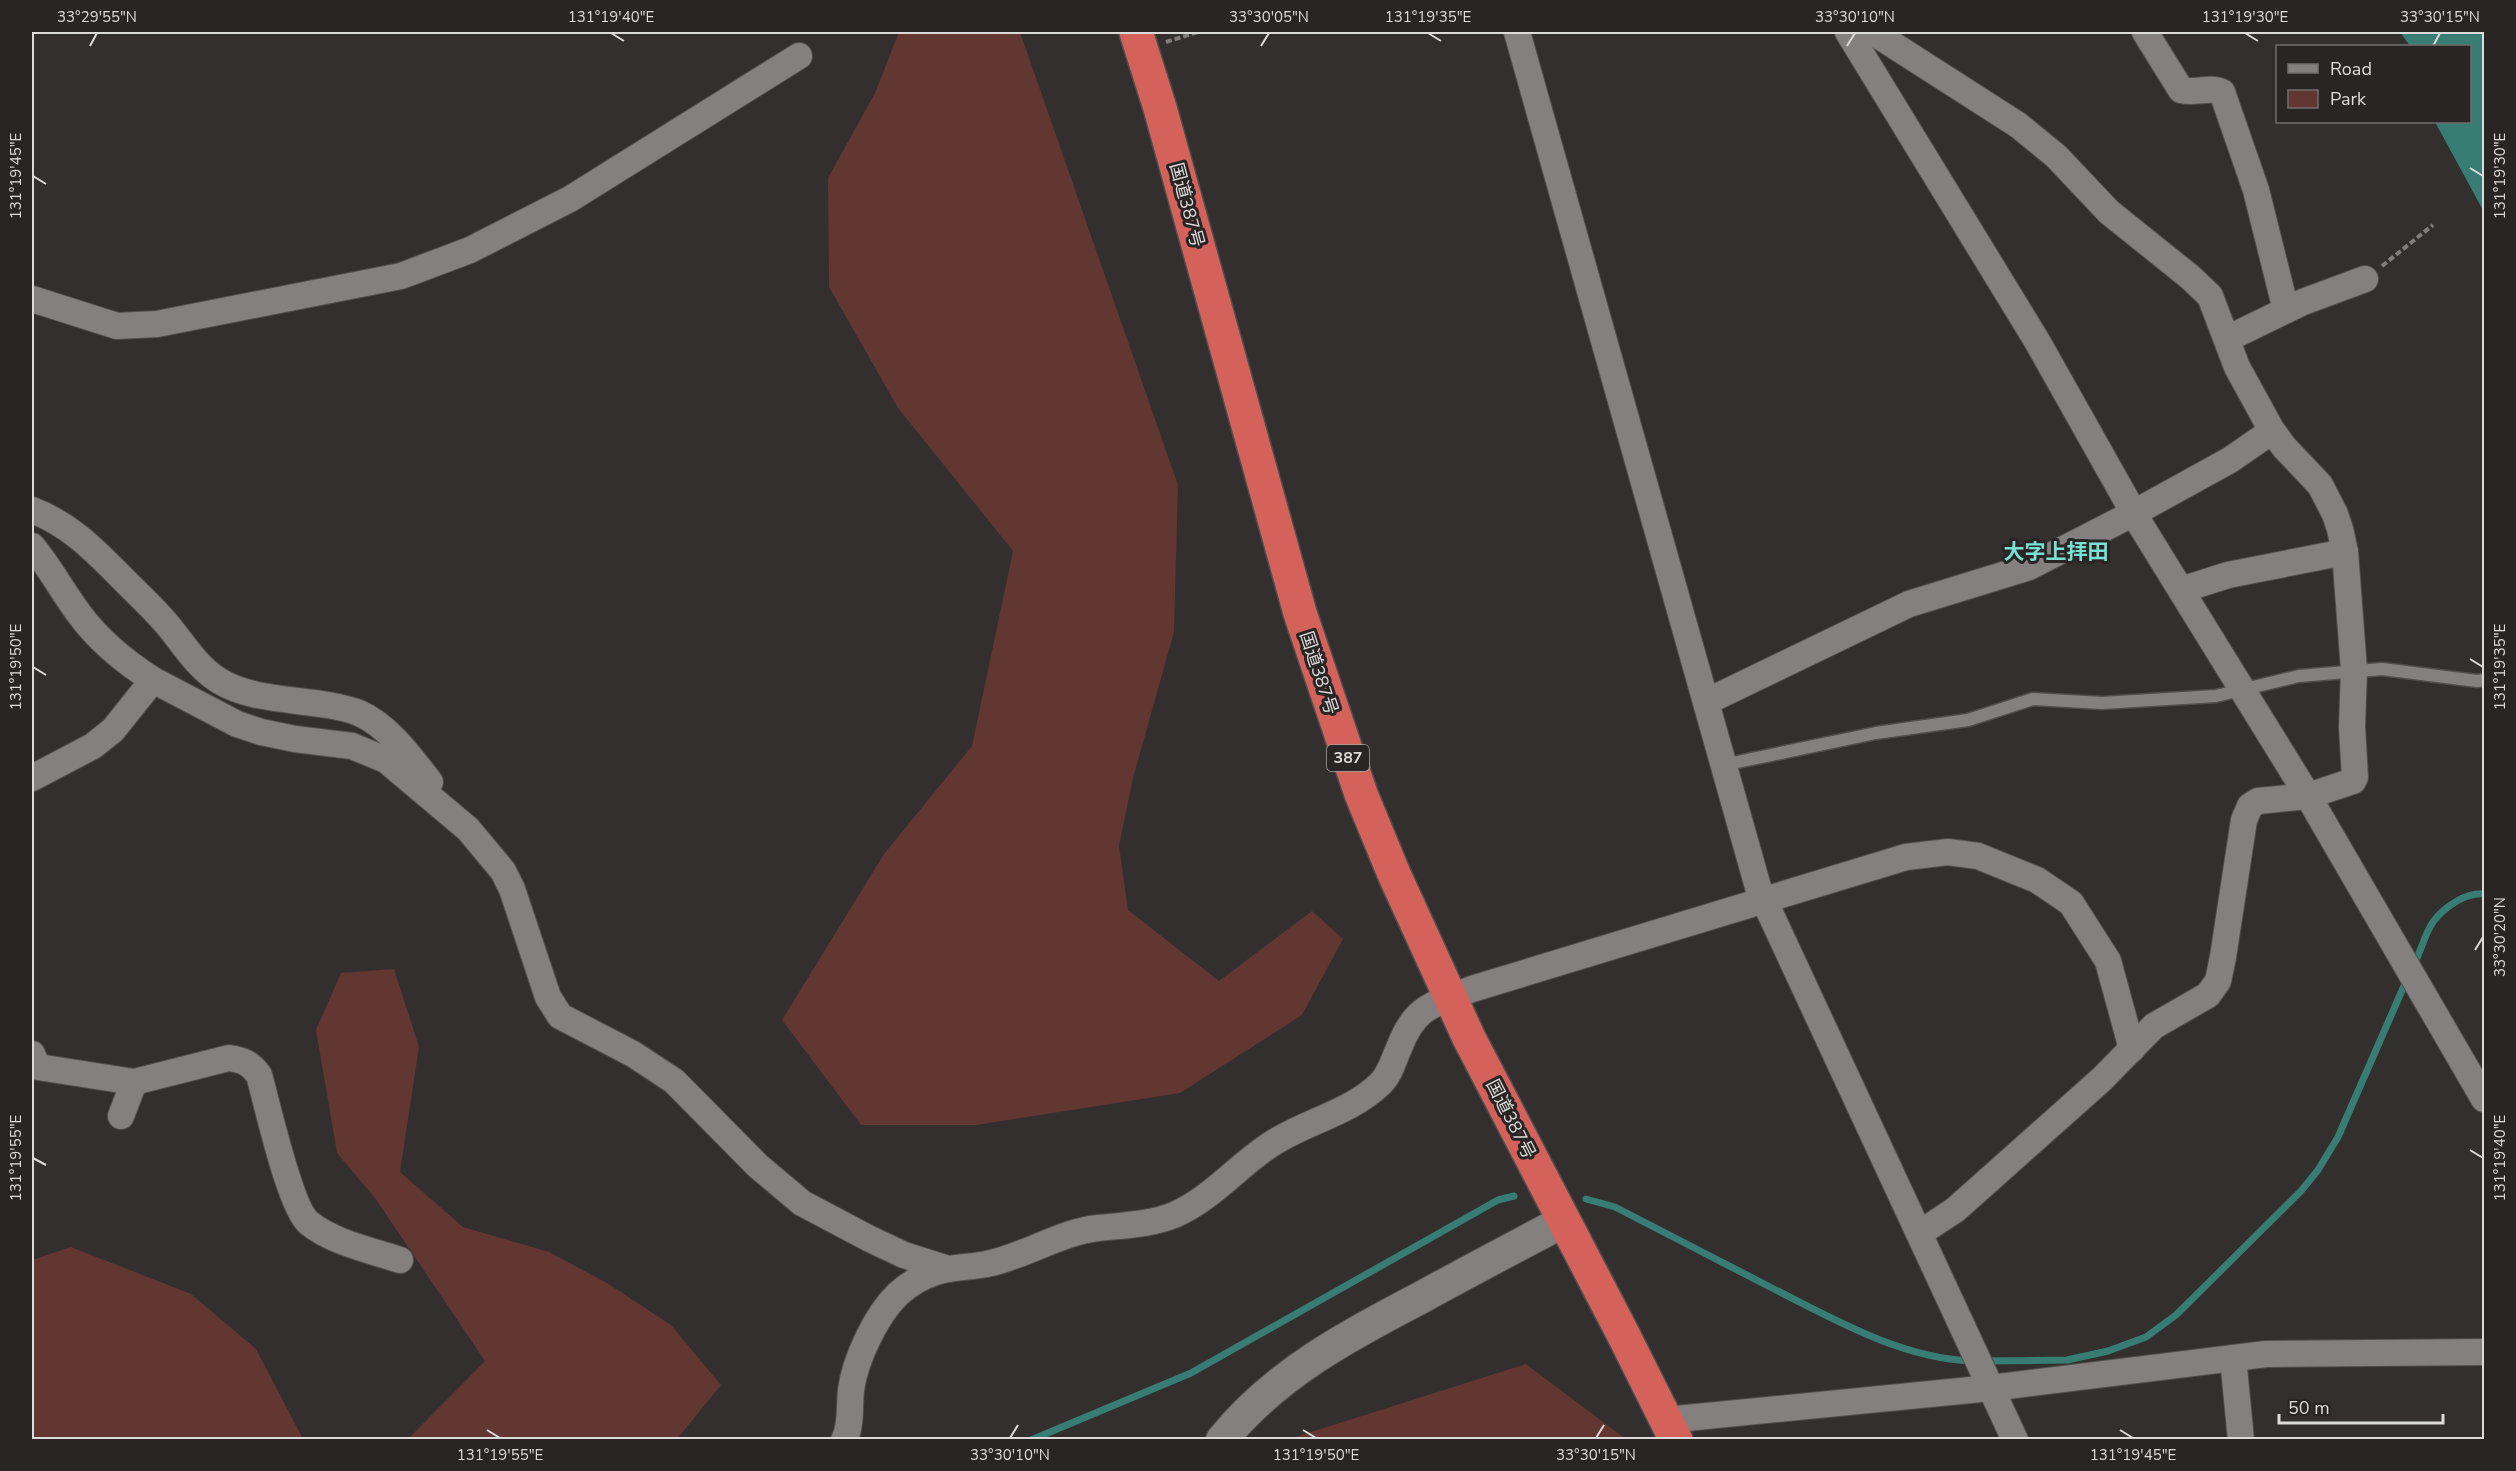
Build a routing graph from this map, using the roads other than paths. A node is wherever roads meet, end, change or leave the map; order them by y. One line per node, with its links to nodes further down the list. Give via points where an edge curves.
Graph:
1 (1517, 32): 21 (street)
2 (1848, 32): 13 (street, via 2037,341)
3 (1873, 32): 10 (street, via 2018,125 2056,156 2109,212 2200,285 2216,308)
4 (2145, 32): 9 (street, via 2181,90 2191,93 2215,88 2222,92 2256,190)
5 (1139, 40): 27 (highway, 国道387号 / 387, via 1300,612 1334,718 1378,838)
6 (799, 56): 8 (street, via 570,199 470,250 401,276 157,324 117,326)
7 (2365, 279): 9 (street)
8 (32, 299)
9 (2286, 310): 10 (street)
10 (2228, 339): 11 (street, via 2242,377)
11 (2272, 431): 13 (street, via 2230,460); 15 (street, via 2320,485 2336,514)
12 (32, 510): 25 (street, via 71,529 86,542 166,622 194,660 219,681 281,699 358,713 374,721)
13 (2134, 513): 16 (street); 21 (street, via 2029,567 1884,615)
14 (32, 546): 18 (street, via 100,639)
15 (2345, 552): 16 (street, via 2237,573); 17 (street)
16 (2181, 590): 20 (street)
17 (2354, 670): 19 (lane, via 2396,670); 20 (lane, via 2299,676); 24 (street, via 2355,777 2349,784)
18 (153, 680): 23 (street, via 113,730 93,746); 25 (street, via 237,724 295,740 352,746 386,760)
19 (2484, 680)
20 (2242, 689): 22 (lane, via 2216,696 2126,702 2033,699 1968,720 1876,733); 24 (street)
21 (1706, 702): 22 (street)
22 (1724, 765): 26 (street)
23 (32, 778)
24 (2308, 796): 28 (street, via 2258,801 2250,806 2244,820 2218,981 2208,995 2154,1026); 31 (street)
25 (468, 829): 36 (street, via 503,871 512,889 548,997 560,1016 633,1054 674,1081 758,1166 802,1203 904,1255)
26 (1764, 901): 27 (street); 28 (street, via 1906,857 1947,852 1978,856 2037,880 2071,903 2108,961); 34 (street)
27 (1450, 998): 33 (highway, 国道387号 / 387); 36 (street, via 1412,1020 1389,1073 1367,1096 1272,1143 1200,1200 1175,1214 1152,1222 1074,1233 1018,1256)
28 (2132, 1049): 34 (street, via 1963,1203)
29 (32, 1054): 30 (street, via 38,1067)
30 (134, 1082): 32 (street); 35 (street, via 229,1058 252,1065 259,1075 295,1202 308,1222 327,1234)
31 (2484, 1099)
32 (121, 1116)
33 (1564, 1221): 40 (highway, 国道387号 / 387); 42 (street, via 1317,1356 1272,1388)
34 (1920, 1233): 39 (street)
35 (399, 1260)
36 (948, 1269): 41 (street, via 923,1276 898,1295 868,1337 851,1389)
37 (2484, 1352): 38 (street)
38 (2232, 1358): 39 (street); 44 (street)
39 (1991, 1388): 40 (street); 43 (street)
40 (1671, 1430)
41 (844, 1440)
42 (1222, 1440)
43 (2015, 1440)
44 (2241, 1440)

